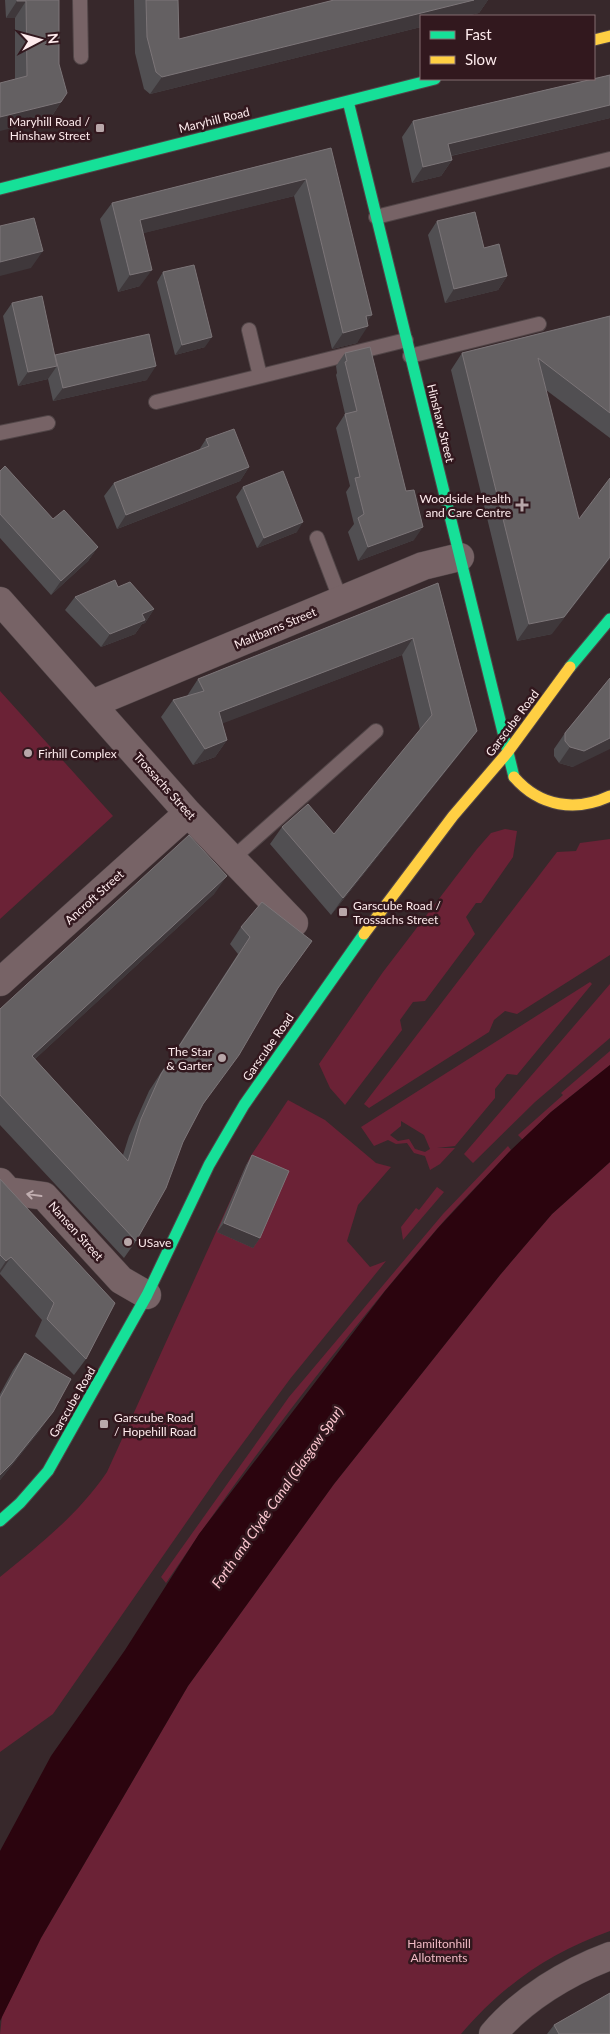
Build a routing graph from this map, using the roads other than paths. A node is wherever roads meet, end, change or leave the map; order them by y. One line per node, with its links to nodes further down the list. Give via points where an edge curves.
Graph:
1 (80, 0): 4 (lane)
2 (610, 36): 3 (street)
3 (595, 40)
4 (81, 57)
5 (431, 80): 6 (street, Maryhill Road)
6 (348, 101): 8 (street, Maryhill Road); 9 (street, Hinshaw Street)
7 (610, 159): 9 (lane)
8 (0, 189)
9 (376, 217): 12 (street, Hinshaw Street)
10 (540, 324): 13 (lane)
11 (249, 330): 14 (lane)
12 (406, 340): 13 (street, Hinshaw Street); 14 (lane)
13 (410, 356): 19 (street, Hinshaw Street)
14 (260, 376): 15 (lane)
15 (156, 402)
16 (48, 423): 17 (lane)
17 (0, 434)
18 (317, 538): 21 (lane)
19 (460, 557): 21 (street, Maltbarns Street, via 423,566); 25 (street, Hinshaw Street)
20 (0, 601): 23 (street, Trossachs Street)
21 (342, 601): 23 (street, Maltbarns Street)
22 (610, 619): 25 (street, Garscube Road, via 573,663)
23 (92, 704): 27 (street, Trossachs Street)
24 (376, 731): 28 (lane)
25 (507, 753): 26 (street, Hinshaw Street, via 513,776 520,786 546,800 580,807); 32 (street, Garscube Road, via 453,816 340,966 244,1105 209,1165)
26 (610, 796)
27 (188, 813): 28 (street, Trossachs Street); 30 (street, Ancroft Street)
28 (232, 859): 29 (street, Trossachs Street)
29 (294, 923)
30 (0, 982)
31 (0, 1182): 32 (street, Nansen Street, one-way to 31, via 121,1280 44,1196 8,1191)
32 (147, 1295): 33 (street, Garscube Road, via 48,1471)
33 (0, 1521)
34 (610, 1956): 35 (street, via 580,1969 536,1996)
35 (493, 2034)

